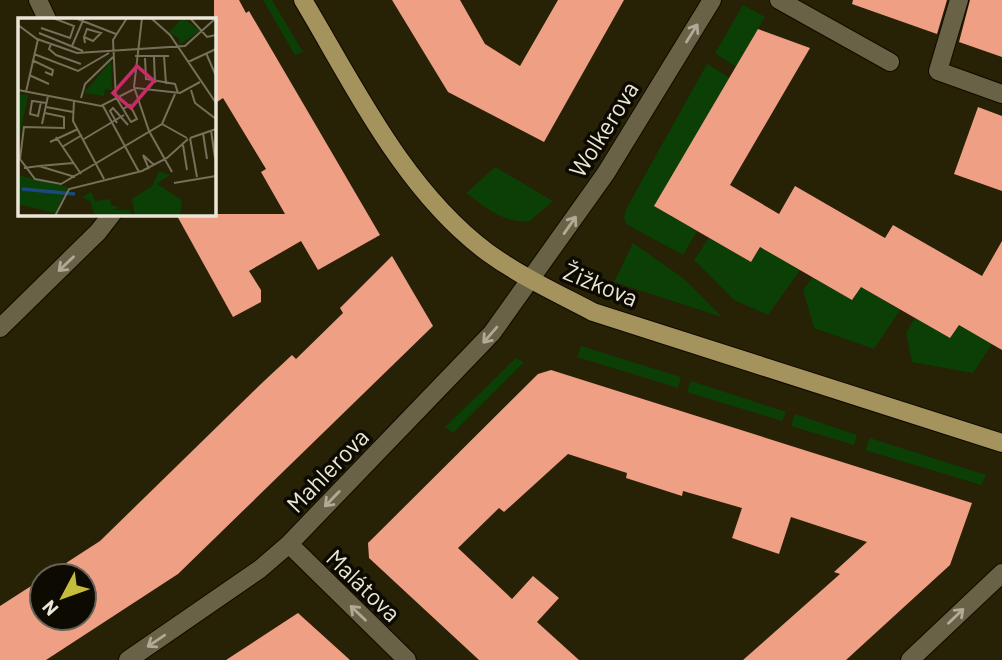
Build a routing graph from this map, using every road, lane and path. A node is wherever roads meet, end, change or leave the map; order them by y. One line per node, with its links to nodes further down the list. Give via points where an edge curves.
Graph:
1 (38, 0): 6 (street)
2 (303, 0): 10 (main road, Žižkova, via 377,125 438,207 486,251)
3 (712, 0): 10 (street, Wolkerova, one-way to 3, via 606,173)
4 (779, 0): 7 (street)
5 (959, 0): 8 (street, via 937,71)
6 (47, 18)
7 (891, 62)
8 (1002, 94)
9 (111, 215): 11 (street, one-way to 11)
10 (531, 281): 12 (main road, Žižkova, via 593,312); 13 (street, Mahlerova, one-way to 13, via 492,333)
11 (0, 328)
12 (1002, 443)
13 (289, 544): 15 (street, Mahlerova, one-way to 15); 16 (street, Malátova, one-way to 13)
14 (1002, 573): 17 (street, one-way to 14)
15 (128, 660)
16 (407, 660)
17 (910, 660)

